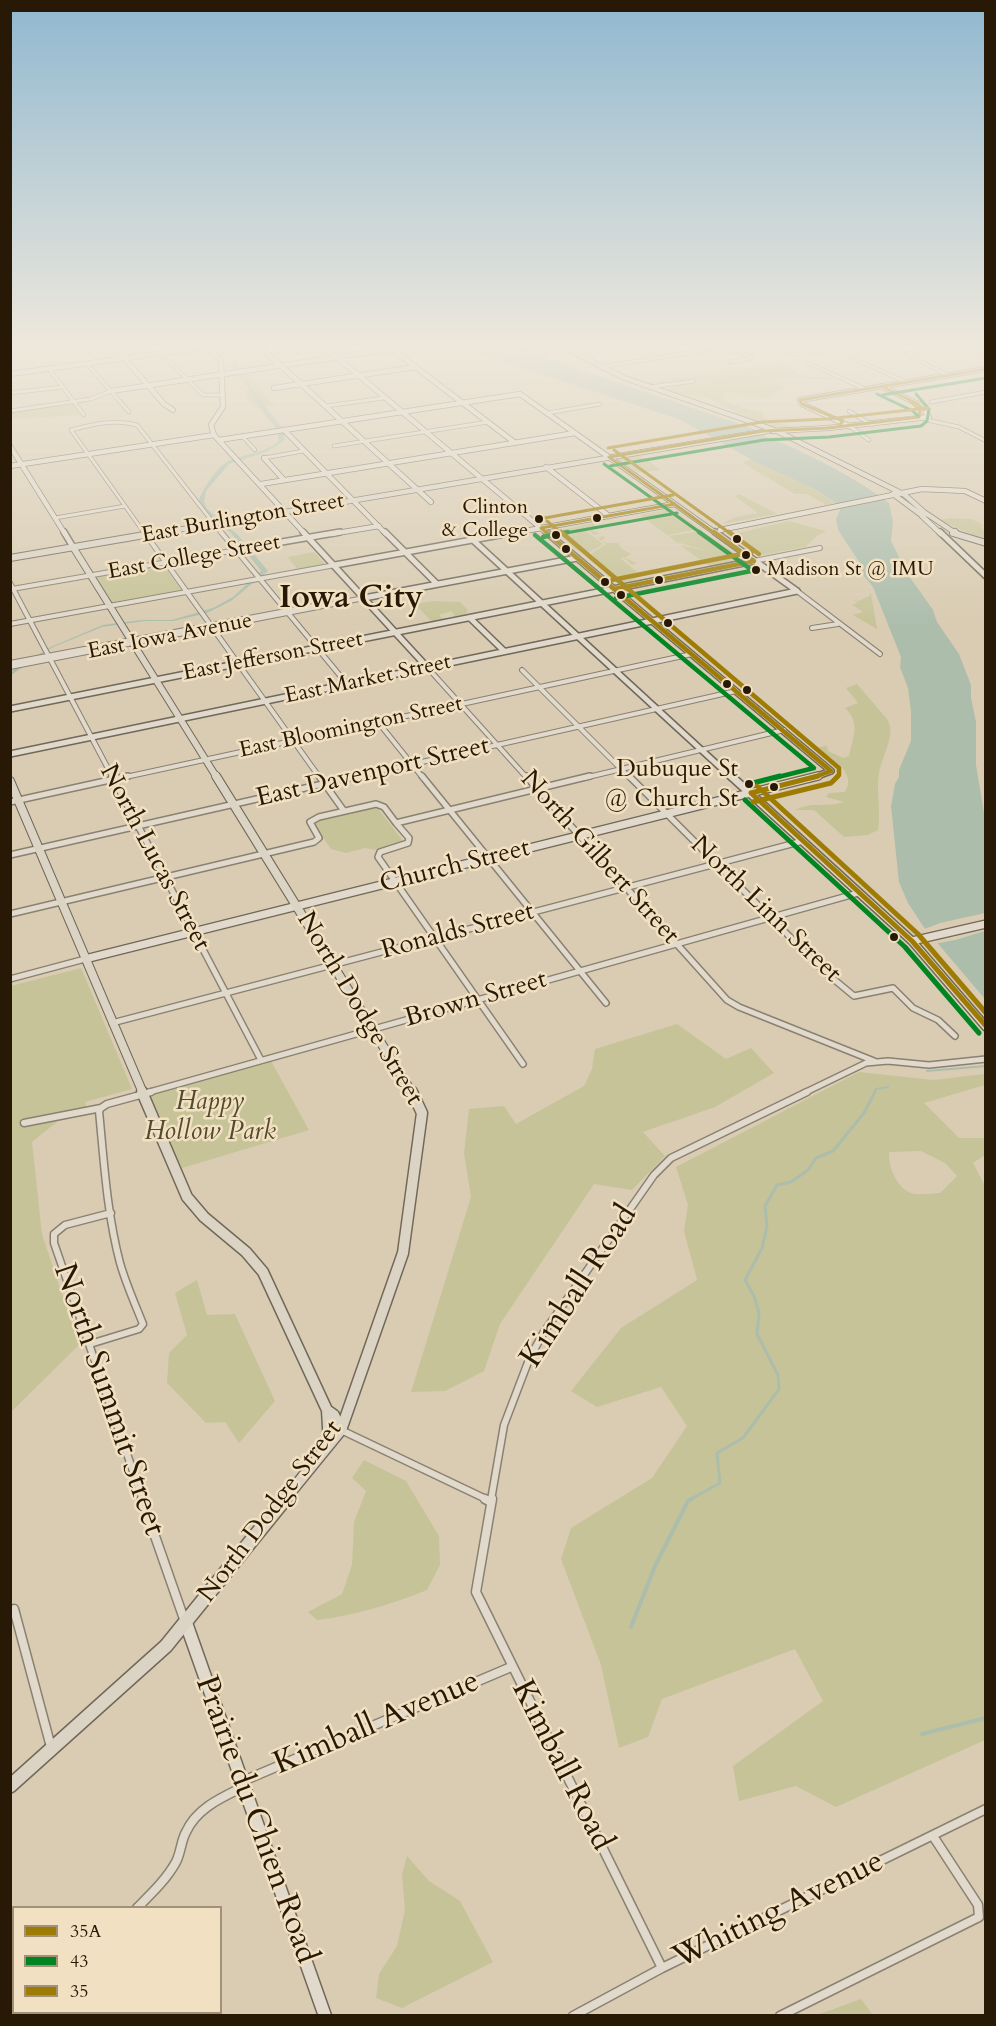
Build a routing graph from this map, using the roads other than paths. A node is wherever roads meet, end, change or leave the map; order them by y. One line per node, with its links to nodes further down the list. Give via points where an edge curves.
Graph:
1 (77, 439): 25 (street)
2 (148, 439): 19 (street)
3 (190, 439): 19 (street)
4 (227, 439): 16 (street)
5 (244, 439): 22 (street)
6 (292, 439): 23 (street)
7 (362, 439): 17 (street)
8 (382, 439): 17 (street)
9 (433, 439): 24 (street)
10 (510, 439): 18 (street)
11 (535, 439): 18 (street)
12 (583, 439): 26 (street)
13 (732, 439): 26 (main road, East Burlington Street)
14 (782, 439): 38 (main road)
15 (783, 439): 37 (main road)
16 (219, 440): 35 (street, North Gilbert Street)
17 (365, 441): 21 (street); 28 (street)
18 (514, 442): 24 (street)
19 (153, 444): 25 (street); 48 (street, via 193,494 198,506)
20 (10, 446): 29 (street)
21 (334, 446)
22 (255, 450)
23 (303, 451): 27 (street); 32 (street)
24 (450, 453): 28 (street); 33 (street)
25 (88, 454): 29 (street); 43 (street)
26 (609, 457): 31 (main road, East Burlington Street); 42 (street)
27 (264, 458): 34 (street)
28 (388, 463): 32 (street); 36 (street)
29 (21, 464): 30 (street); 47 (street)
30 (10, 466)
31 (546, 467): 33 (main road, East Burlington Street); 46 (street)
32 (325, 473): 34 (street); 39 (street)
33 (481, 478): 36 (main road, East Burlington Street); 51 (street)
34 (284, 480): 35 (street)
35 (261, 484): 44 (street, North Gilbert Street)
36 (417, 489): 39 (main road, East Burlington Street); 41 (street)
37 (900, 493): 38 (street); 40 (street, via 950,489 972,493); 45 (main road)
38 (893, 494): 45 (main road); 52 (street)
39 (352, 500): 44 (main road, East Burlington Street); 50 (street)
40 (986, 501)
41 (431, 502)
42 (675, 504): 46 (street); 52 (street)
43 (125, 506): 47 (street); 54 (street)
44 (285, 512): 48 (main road, East Burlington Street); 55 (street, North Gilbert Street)
45 (923, 514): 49 (main road); 53 (street)
46 (609, 516): 51 (street)
47 (55, 518): 58 (street)
48 (217, 523): 54 (main road, East Burlington Street); 60 (street)
49 (938, 523): 53 (street); 57 (main road)
50 (379, 526): 55 (street, East College Street); 61 (street)
51 (542, 528): 56 (street); 63 (street)
52 (713, 531): 64 (street)
53 (941, 533): 69 (street)
54 (146, 535): 58 (main road, East Burlington Street); 65 (street)
55 (310, 538): 60 (street, East College Street); 66 (street, North Gilbert Street)
56 (474, 541): 61 (street); 67 (street)
57 (986, 543)
58 (73, 548): 62 (main road, East Burlington Street); 68 (main road, North Dodge Street)
59 (820, 548): 64 (street)
60 (239, 550): 65 (street, East College Street); 70 (street)
61 (407, 554): 66 (street); 72 (street)
62 (10, 558)
63 (577, 558): 67 (street, East Iowa Avenue); 74 (street)
64 (754, 561): 74 (street, East Jefferson Street); 75 (street)
65 (165, 563): 68 (street, East College Street); 76 (street)
66 (334, 565): 70 (street); 77 (street, North Gilbert Street)
67 (507, 571): 72 (street, East Iowa Avenue); 78 (street)
68 (91, 576): 73 (street, East College Street); 79 (main road, North Dodge Street)
69 (986, 576)
70 (258, 577): 76 (street); 80 (street)
71 (10, 583): 73 (street, North Lucas Street)
72 (438, 584): 77 (street, East Iowa Avenue)
73 (12, 589): 82 (street, North Lucas Street)
74 (614, 589): 78 (street, East Jefferson Street); 83 (street)
75 (797, 591): 83 (street, East Market Street); 84 (street)
76 (187, 593): 79 (street); 86 (street)
77 (364, 598): 80 (street, East Iowa Avenue); 88 (street, North Gilbert Street)
78 (542, 603): 81 (street, East Jefferson Street); 89 (street)
79 (110, 607): 82 (street); 90 (main road, North Dodge Street)
80 (289, 612): 86 (street, East Iowa Avenue); 91 (street)
81 (470, 618): 88 (street, East Jefferson Street); 92 (street)
82 (31, 621): 85 (street); 95 (street, North Lucas Street)
83 (652, 621): 89 (street, East Market Street); 93 (street)
84 (838, 624): 87 (street); 94 (street)
85 (10, 625)
86 (211, 627): 90 (street, East Iowa Avenue); 96 (street)
87 (812, 628)
88 (395, 633): 91 (street, East Jefferson Street); 98 (street, North Gilbert Street)
89 (579, 636): 92 (street, East Market Street); 100 (street)
90 (132, 642): 95 (street, East Iowa Avenue); 101 (main road, North Dodge Street)
91 (318, 648): 96 (street, East Jefferson Street); 102 (street)
92 (504, 651): 98 (street, East Market Street)
93 (692, 654): 100 (street, East Bloomington Street); 104 (street)
94 (880, 654)
95 (50, 658): 97 (street, East Iowa Avenue); 105 (street, North Lucas Street)
96 (238, 663): 101 (street, East Jefferson Street); 106 (street)
97 (10, 665)
98 (427, 667): 102 (street, East Market Street); 107 (street, North Gilbert Street)
99 (522, 670): 103 (street, North Linn Street)
100 (617, 671): 103 (street, East Bloomington Street); 108 (street)
101 (155, 680): 105 (street, East Jefferson Street); 110 (main road, North Dodge Street)
102 (347, 684): 106 (street, East Market Street)
103 (540, 687): 107 (street, East Bloomington Street); 112 (street, North Linn Street)
104 (736, 691): 108 (street, East Davenport Street); 113 (street)
105 (70, 697): 109 (street, East Jefferson Street); 114 (street, North Lucas Street)
106 (265, 701): 110 (street, East Market Street); 115 (street)
107 (460, 705): 111 (street, East Bloomington Street); 116 (street, North Gilbert Street)
108 (658, 708): 112 (street, East Davenport Street); 117 (street)
109 (10, 709)
110 (179, 719): 114 (street, East Market Street); 119 (main road, North Dodge Street)
111 (378, 722): 115 (street, East Bloomington Street); 120 (street)
112 (579, 726): 116 (street, East Davenport Street); 121 (street, North Linn Street)
113 (784, 730): 117 (street); 126 (street, Church Street, via 830,772)
114 (91, 737): 118 (street, East Market Street); 122 (street, North Lucas Street)
115 (293, 741): 119 (street, East Bloomington Street); 124 (street)
116 (497, 745): 120 (street, East Davenport Street); 125 (street, North Gilbert Street)
117 (702, 749): 121 (street); 126 (street)
118 (10, 754)
119 (205, 760): 122 (street, East Bloomington Street); 128 (main road, North Dodge Street)
120 (412, 764): 124 (street, East Davenport Street); 129 (street)
121 (621, 768): 125 (street); 131 (street, North Linn Street)
122 (113, 780): 127 (street, East Bloomington Street); 133 (street, North Lucas Street)
123 (10, 781): 127 (main road)
124 (324, 784): 128 (street, East Davenport Street); 130 (street)
125 (536, 788): 129 (street); 134 (street, North Gilbert Street)
126 (751, 793): 131 (street, Church Street); 135 (street)
127 (15, 801): 136 (main road)
128 (233, 805): 133 (street, East Davenport Street); 137 (main road, North Dodge Street)
129 (448, 809): 132 (street); 139 (street)
130 (344, 811): 132 (street, via 378,804); 137 (street, via 311,820 318,839)
131 (667, 814): 134 (street, Church Street); 140 (street, North Linn Street)
132 (396, 823): 142 (street, via 409,838 408,843 377,855)
133 (137, 827): 136 (street, East Davenport Street); 141 (street, North Lucas Street)
134 (579, 836): 139 (street, Church Street); 143 (street, North Gilbert Street)
135 (803, 841): 140 (street, Ronalds Street); 144 (street)
136 (39, 849): 138 (street, East Davenport Street); 145 (main road)
137 (263, 854): 141 (street); 146 (main road, North Dodge Street)
138 (10, 855)
139 (488, 858): 142 (street, Church Street); 147 (street)
140 (716, 863): 143 (street, Ronalds Street); 149 (street, North Linn Street)
141 (164, 877): 145 (street); 151 (street, North Lucas Street)
142 (394, 882): 146 (street, Church Street); 152 (street)
143 (626, 887): 147 (street, Ronalds Street); 154 (street, North Gilbert Street)
144 (858, 892): 149 (street, Brown Street); 153 (street)
145 (61, 902): 148 (street); 155 (main road)
146 (297, 907): 151 (street, Church Street); 156 (main road, North Dodge Street)
147 (532, 912): 152 (street, Ronalds Street); 157 (street)
148 (10, 914)
149 (771, 917): 154 (street, Brown Street); 165 (street, North Linn Street, via 825,972 856,996 893,988 913,1008 938,1020)
150 (986, 924): 153 (street)
151 (193, 933): 155 (street, Church Street); 159 (street, North Lucas Street)
152 (434, 938): 156 (street, Ronalds Street); 160 (street)
153 (912, 941): 163 (street)
154 (677, 943): 157 (street, Brown Street); 168 (street, North Gilbert Street, via 732,1004)
155 (85, 959): 158 (street); 162 (main road)
156 (333, 965): 159 (street, Ronalds Street); 164 (main road, North Dodge Street)
157 (579, 971): 160 (street, Brown Street); 161 (street)
158 (10, 978)
159 (225, 994): 162 (street, Ronalds Street); 167 (street, North Lucas Street)
160 (478, 999): 164 (street, Brown Street); 169 (street)
161 (606, 1003)
162 (112, 1023): 170 (main road)
163 (986, 1027)
164 (372, 1029): 167 (street, Brown Street); 175 (main road, North Dodge Street, via 422,1113 404,1253)
165 (955, 1036)
166 (986, 1059): 168 (street, Kimball Road, via 928,1065)
167 (261, 1060): 170 (street, Brown Street)
168 (874, 1061): 179 (street, Kimball Road, via 858,1065 681,1151 659,1169 530,1357 504,1425)
169 (523, 1064)
170 (143, 1094): 171 (street, Brown Street); 176 (main road, via 192,1204 247,1252 263,1272)
171 (101, 1108): 172 (street, Brown Street); 173 (street)
172 (24, 1123)
173 (111, 1213): 174 (street, via 120,1262 143,1324 139,1329); 174 (street, North Summit Street, via 65,1225 53,1239)
174 (90, 1344): 181 (street, North Summit Street)
175 (350, 1402): 176 (main road, via 340,1409); 177 (main road, North Dodge Street)
176 (327, 1410): 177 (main road, via 334,1415); 178 (main road)
177 (340, 1430): 178 (main road, North Dodge Street); 179 (street)
178 (329, 1443): 181 (main road, North Dodge Street)
179 (489, 1501): 182 (street, Kimball Road, via 476,1592)
180 (14, 1609): 183 (street)
181 (186, 1623): 183 (main road, North Dodge Street); 184 (street, Prairie du Chien Road)
182 (511, 1667): 184 (street, Kimball Avenue); 189 (street, Kimball Road)
183 (52, 1751): 185 (main road, North Dodge Street)
184 (244, 1784): 188 (street, Kimball Avenue, via 197,1815 163,1882); 190 (street, Prairie du Chien Road)
185 (10, 1786)
186 (986, 1809): 187 (street, Whiting Avenue)
187 (933, 1836): 189 (street, Whiting Avenue); 192 (street, via 978,1905 979,1917)
188 (139, 1906)
189 (662, 1968): 191 (street, Whiting Avenue)
190 (325, 2016)
191 (573, 2016)
192 (780, 2016)

